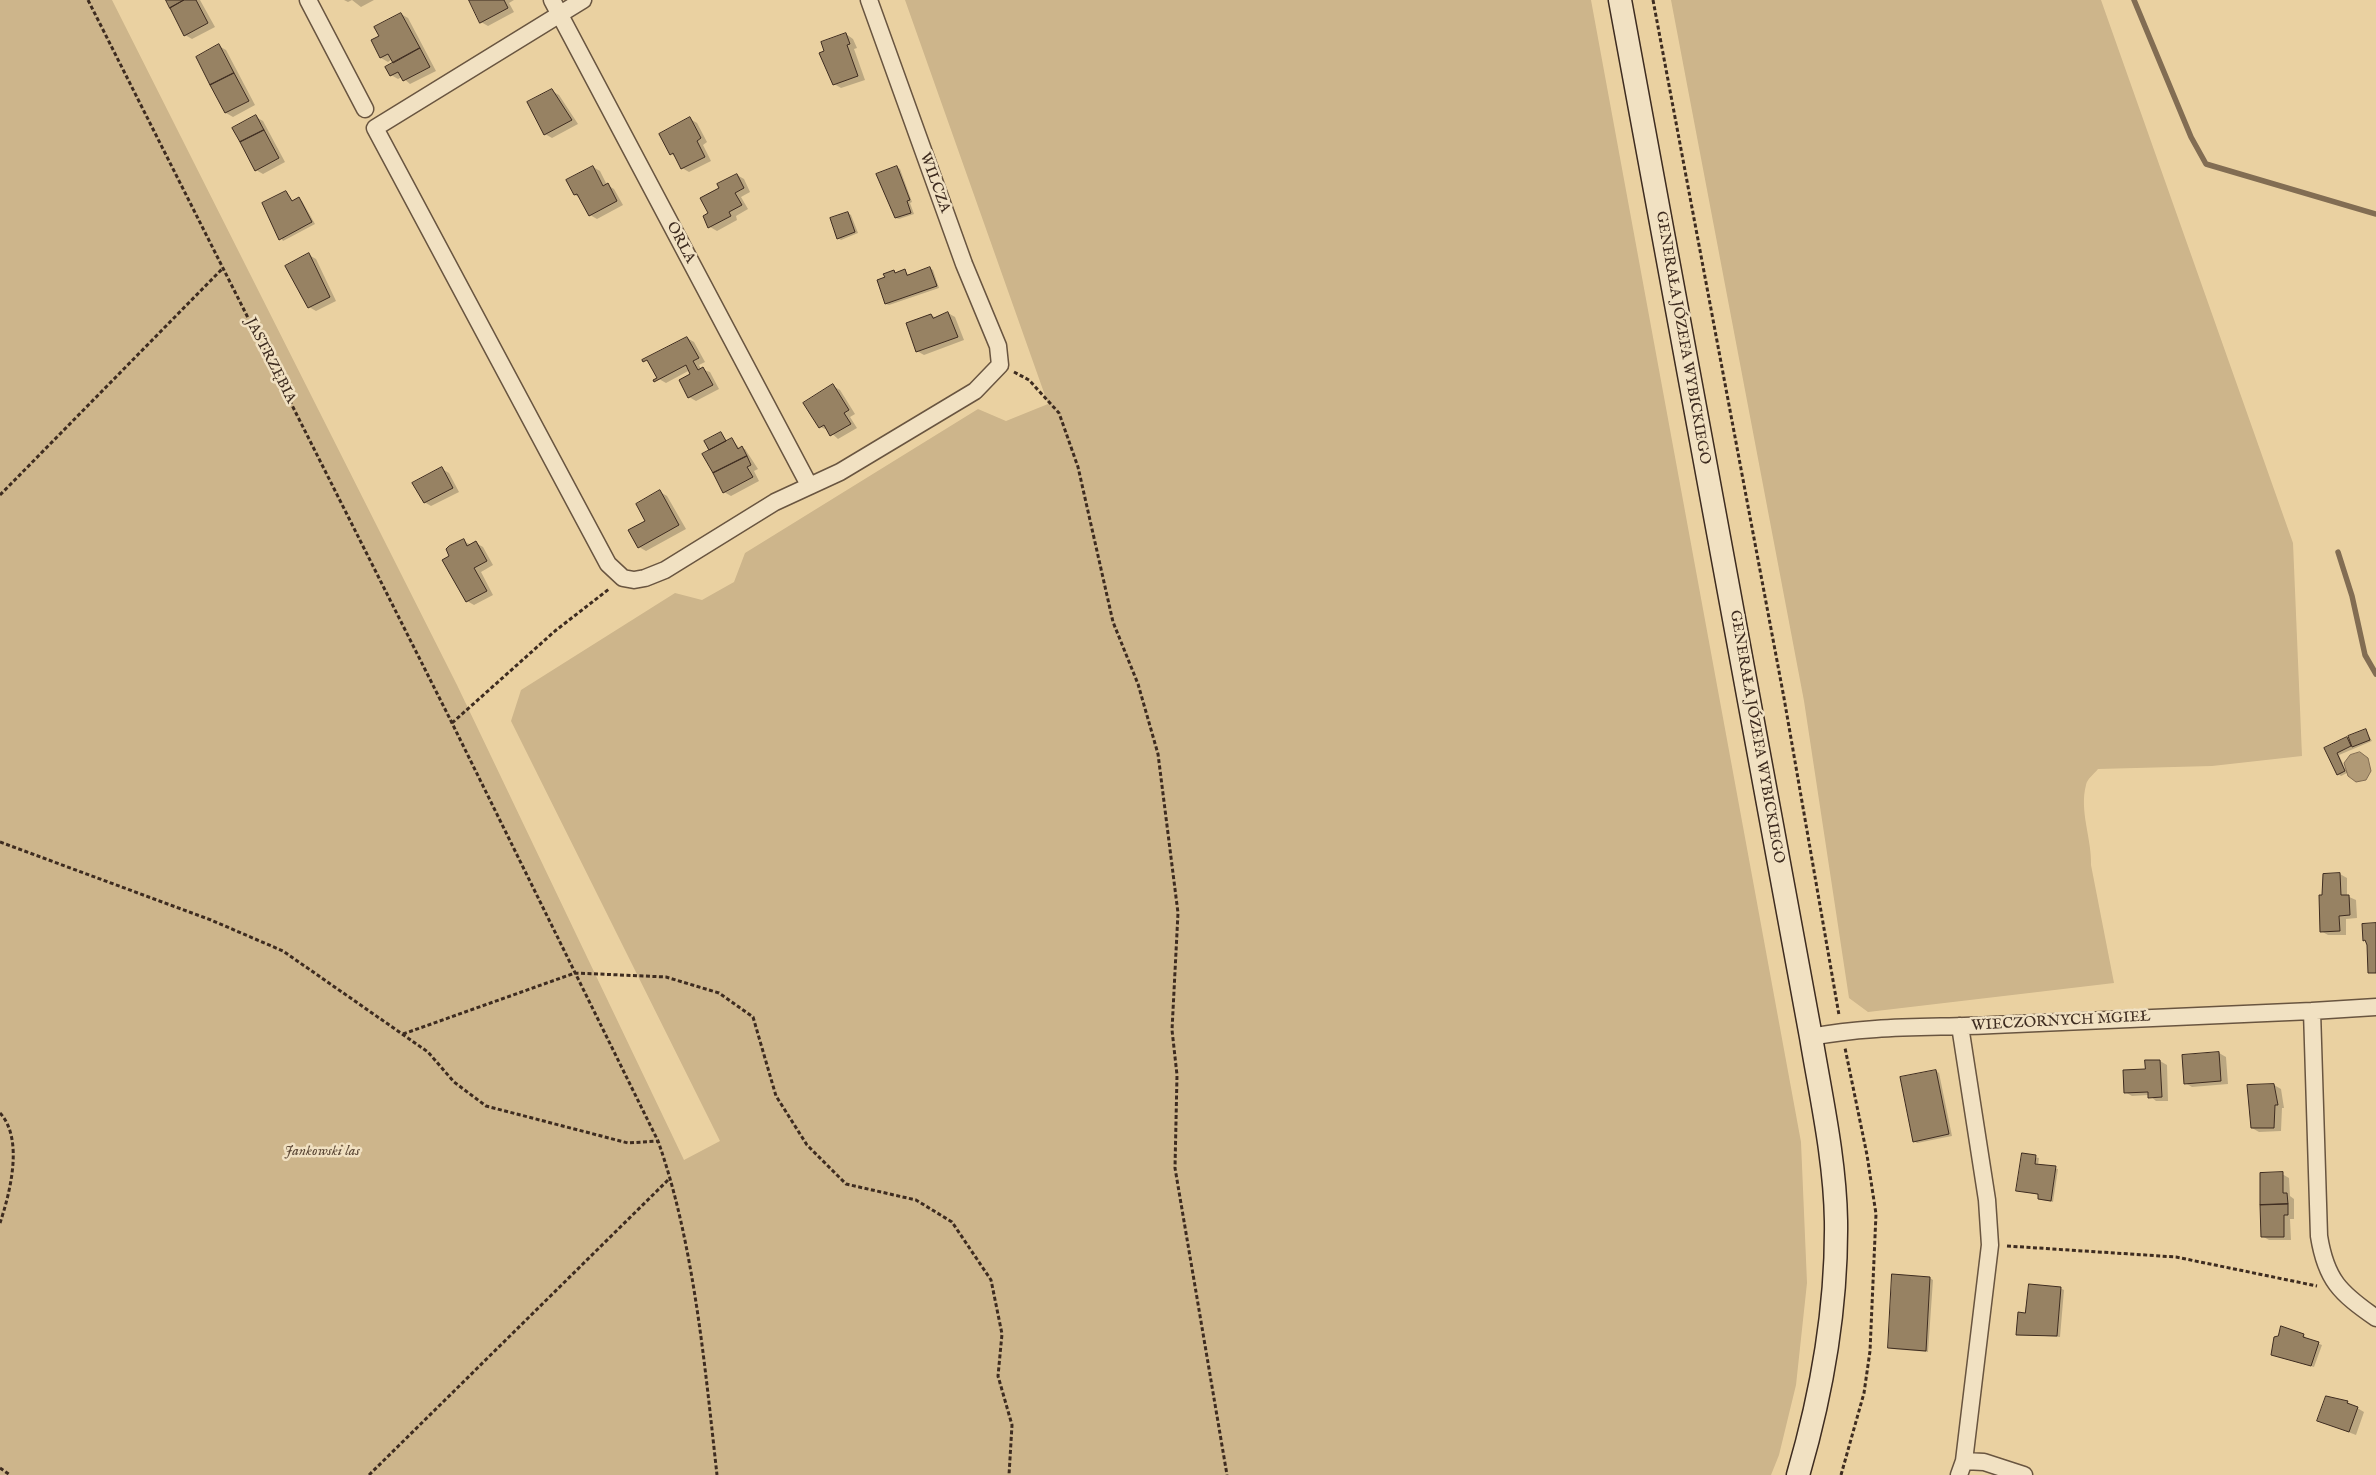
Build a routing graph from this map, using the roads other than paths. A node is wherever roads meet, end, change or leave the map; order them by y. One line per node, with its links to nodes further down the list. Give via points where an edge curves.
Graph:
1 (308, 0): 6 (street)
2 (583, 0): 5 (street)
3 (869, 0): 7 (street, WILCZA, via 964,264 998,346 1000,365 975,391 840,472)
4 (1620, 0): 11 (main road, GENERAŁA JÓZEFA WYBICKIEGO)
5 (556, 7): 7 (street, ORLA); 7 (street, via 375,128 608,564 623,578 645,578 666,570 775,502)
6 (365, 109)
7 (809, 486)
8 (2376, 1007): 9 (street, WIECZORNYCH MGIEŁ)
9 (2312, 1010): 10 (street, WIECZORNYCH MGIEŁ); 12 (street, via 2319,1236 2323,1262 2331,1278)
10 (1960, 1026): 11 (street, WIECZORNYCH MGIEŁ, via 1842,1031); 13 (street, via 1987,1200 1990,1245)
11 (1811, 1037): 14 (main road, GENERAŁA JÓZEFA WYBICKIEGO, via 1833,1183 1835,1255 1834,1287 1821,1378)
12 (2376, 1318)
13 (1961, 1468): 15 (street, via 1984,1462)
14 (1798, 1475)
15 (2024, 1475)

